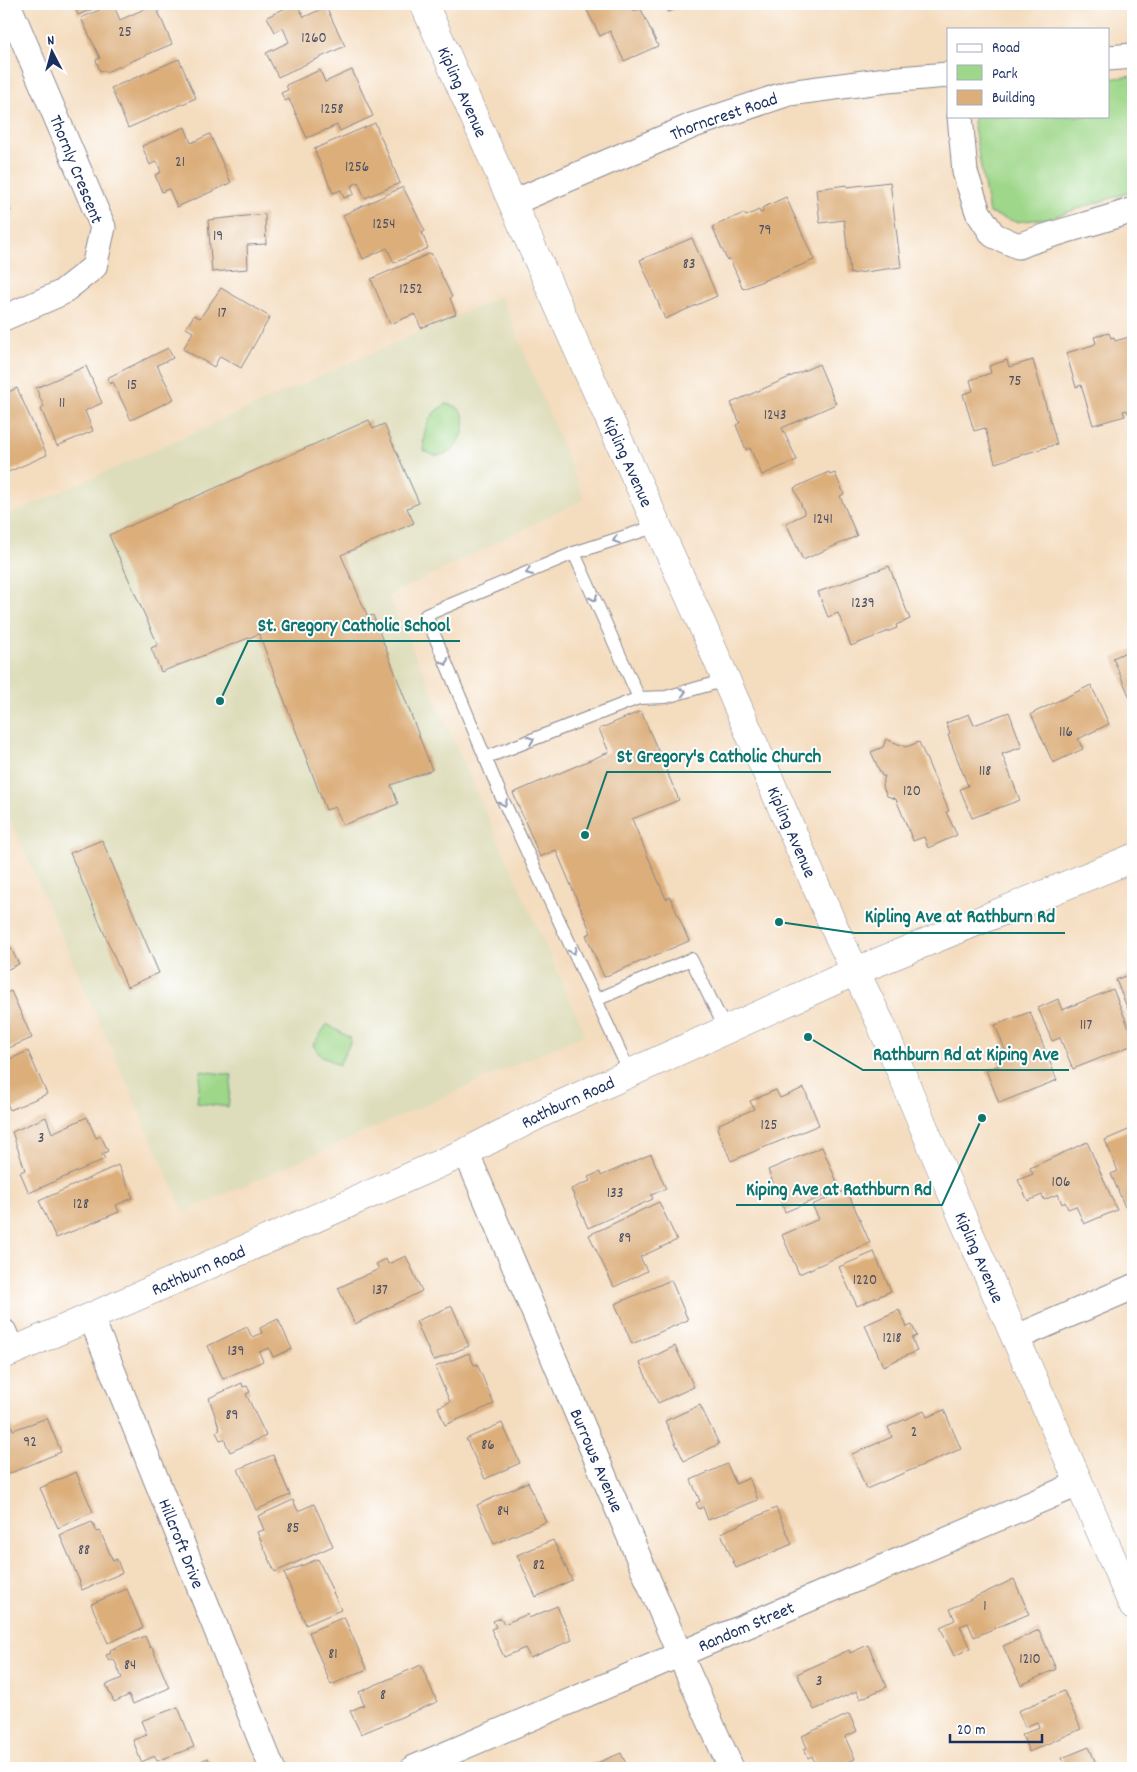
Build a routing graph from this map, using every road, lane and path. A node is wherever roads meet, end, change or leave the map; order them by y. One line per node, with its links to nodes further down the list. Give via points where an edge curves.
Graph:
1 (8, 4): 9 (street, Thornly Crescent, via 103,227 94,267 61,293)
2 (424, 4): 7 (main road, Kipling Avenue)
3 (1133, 56): 4 (street)
4 (1110, 58)
5 (947, 75): 7 (street, Thorncrest Road, via 790,93 694,125)
6 (960, 118): 8 (street, via 965,172 978,212 994,235 1018,246)
7 (512, 203): 10 (main road, Kipling Avenue)
8 (1133, 210)
9 (4, 318)
10 (657, 526): 11 (lane, one-way to 11); 12 (main road, Kipling Avenue)
11 (574, 553): 13 (lane, one-way to 13); 14 (lane, one-way to 14, via 426,615)
12 (726, 680): 13 (lane, one-way to 12, via 666,697); 16 (main road, Kipling Avenue)
13 (639, 698): 14 (lane, one-way to 13)
14 (486, 758): 17 (lane, one-way to 17)
15 (1133, 858): 16 (main road, Rathburn Road)
16 (856, 971): 18 (main road, Rathburn Road); 23 (main road, Kipling Avenue)
17 (596, 1000): 18 (lane, via 691,959); 19 (lane)
18 (726, 1030): 19 (main road, Rathburn Road)
19 (630, 1073): 20 (main road, Rathburn Road)
20 (466, 1152): 22 (main road, Rathburn Road); 27 (street, Burrows Avenue)
21 (1133, 1287): 23 (street)
22 (91, 1317): 24 (main road, Rathburn Road); 28 (street, Hillcroft Drive)
23 (1015, 1338): 25 (main road, Kipling Avenue)
24 (6, 1346)
25 (1078, 1484): 26 (main road, Kipling Avenue); 27 (street, Random Street)
26 (1133, 1606)
27 (680, 1655): 29 (street, Random Street); 30 (street, Burrows Avenue)
28 (272, 1768)
29 (414, 1768)
30 (731, 1768)

